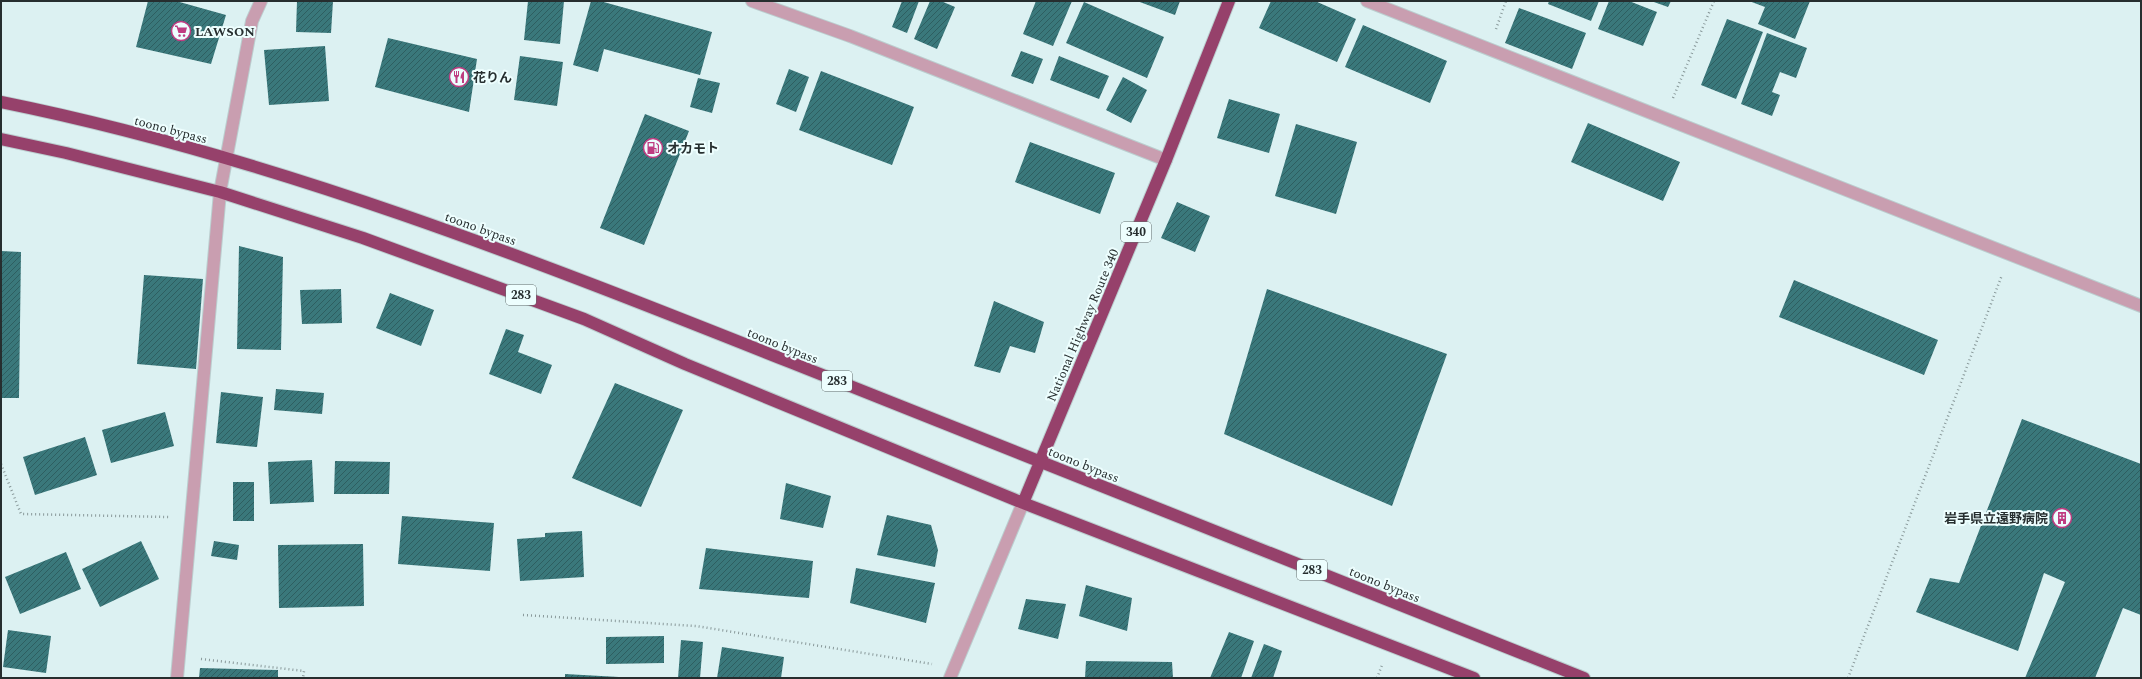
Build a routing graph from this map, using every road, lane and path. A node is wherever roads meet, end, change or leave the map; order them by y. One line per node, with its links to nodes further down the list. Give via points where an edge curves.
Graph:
1 (262, 1): 11 (street, via 252,21)
2 (752, 1): 12 (street, via 850,36)
3 (1229, 1): 12 (highway, National Highway Route 340 / 340)
4 (1367, 1): 7 (street)
5 (1506, 1): 7 (path)
6 (1714, 1): 9 (path)
7 (1488, 49): 9 (street)
8 (1, 102): 11 (highway, toono bypass / 283, via 72,116)
9 (1665, 118): 14 (street)
10 (1, 139): 13 (highway, 283)
11 (226, 158): 13 (street); 16 (highway, toono bypass / 283, via 309,182 455,233 633,300)
12 (1166, 160): 16 (highway, National Highway Route 340 / 340)
13 (220, 192): 18 (highway, 283, via 363,238 584,318 685,364); 19 (street)
14 (2010, 254): 15 (street); 27 (path)
15 (2141, 306)
16 (1041, 462): 18 (highway, National Highway Route 340 / 340); 26 (highway, toono bypass / 283)
17 (1, 464): 19 (path, via 21,514)
18 (1023, 503): 22 (street); 25 (highway, 283)
19 (191, 518): 21 (street)
20 (523, 615): 22 (path, via 696,626)
21 (179, 656): 23 (street); 24 (path, via 304,671)
22 (952, 673)
23 (177, 678)
24 (303, 678)
25 (1474, 678)
26 (1584, 678)
27 (1848, 678)

